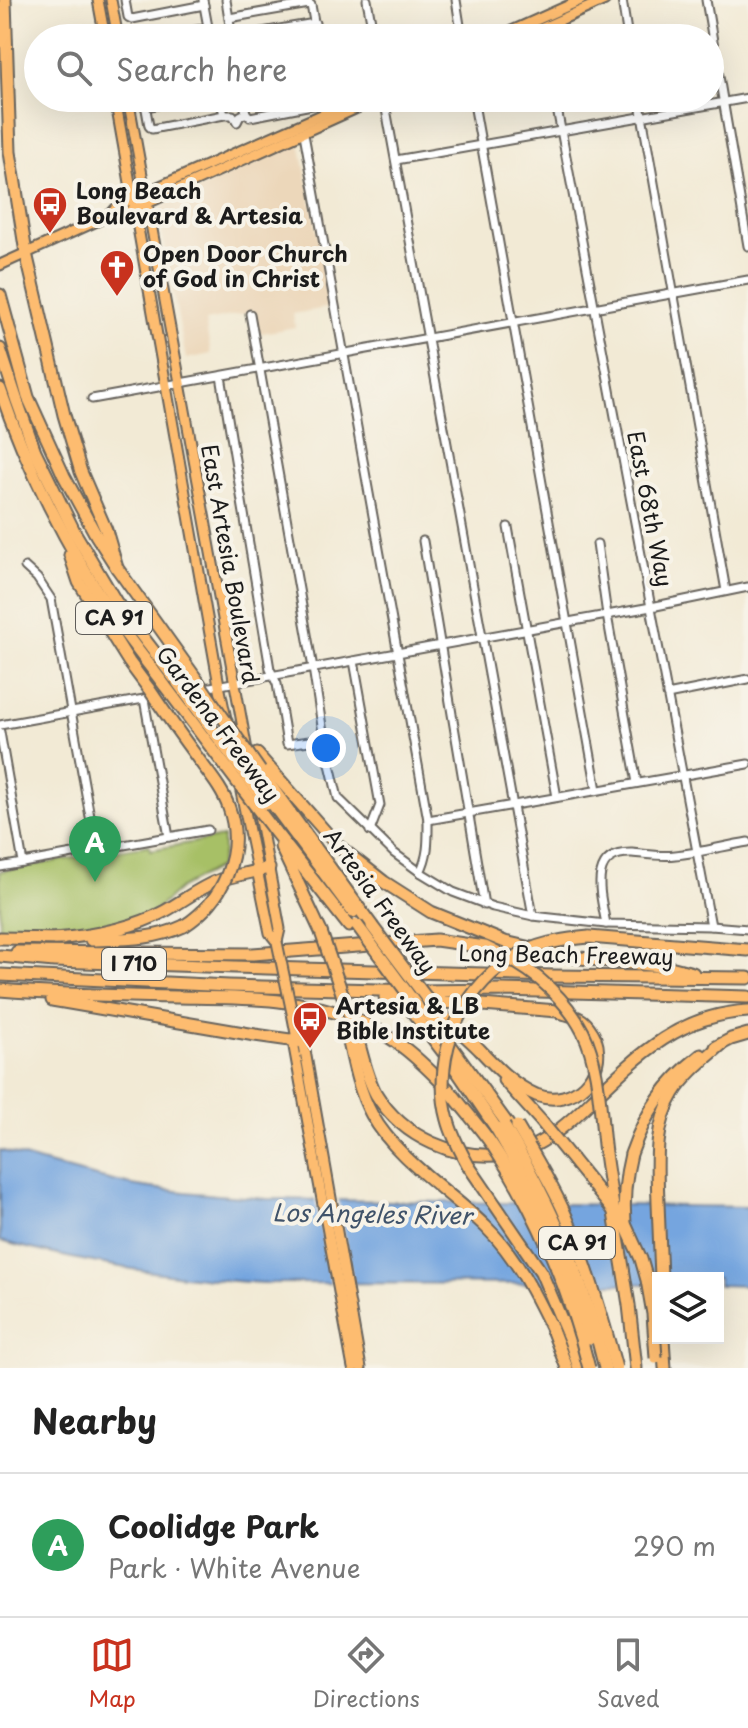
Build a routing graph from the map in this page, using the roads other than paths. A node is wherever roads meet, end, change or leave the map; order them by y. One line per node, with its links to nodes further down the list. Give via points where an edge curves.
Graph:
1 (5, 0): 53 (highway, via 10,152)
2 (98, 0): 15 (main road)
3 (111, 0): 16 (main road)
4 (125, 0): 12 (street, via 132,19)
5 (226, 0): 13 (street)
6 (367, 0): 20 (street)
7 (456, 0): 21 (street)
8 (581, 0): 22 (main road)
9 (605, 0): 23 (main road)
10 (622, 0): 24 (street)
11 (706, 0): 25 (street)
12 (203, 3): 17 (street)
13 (229, 18): 14 (street, via 309,4); 18 (street)
14 (315, 23): 19 (street)
15 (102, 24)
16 (115, 24)
17 (207, 24)
18 (230, 24)
19 (309, 24)
20 (371, 24)
21 (460, 24)
22 (527, 24)
23 (560, 24)
24 (626, 24)
25 (710, 24)
26 (748, 98): 27 (street)
27 (724, 102)
28 (724, 108): 52 (street)
29 (118, 112): 48 (main road, East Artesia Boulevard)
30 (131, 112): 49 (main road, East Artesia Boulevard)
31 (146, 112): 42 (street, via 152,129)
32 (223, 112): 42 (street)
33 (276, 112): 41 (street, via 250,117)
34 (330, 112): 49 (main road)
35 (352, 112): 45 (main road)
36 (385, 112): 47 (street)
37 (476, 112): 46 (street)
38 (558, 112): 44 (street, East 68th Way)
39 (642, 112): 43 (street)
40 (666, 112): 43 (street)
41 (246, 113): 42 (street, via 237,122 233,115)
42 (224, 115)
43 (643, 116): 44 (street); 56 (street)
44 (561, 131): 46 (street); 58 (street, East 68th Way)
45 (304, 134): 49 (main road); 63 (street)
46 (482, 145): 47 (street); 60 (street)
47 (396, 160): 61 (street)
48 (133, 198): 49 (main road); 50 (main road, East Artesia Boulevard); 51 (main road)
49 (147, 198): 50 (main road); 66 (main road, East Artesia Boulevard)
50 (135, 209): 51 (main road); 67 (main road, East Artesia Boulevard)
51 (110, 215): 53 (main road)
52 (748, 246)
53 (26, 253): 54 (main road); 76 (highway, via 64,415)
54 (0, 265)
55 (748, 280): 56 (street)
56 (674, 294): 58 (street); 78 (street)
57 (0, 295): 70 (highway, Gardena Freeway / CA 91)
58 (594, 308): 60 (street); 79 (street, East 68th Way)
59 (250, 314): 64 (street)
60 (514, 323): 61 (street); 81 (street)
61 (429, 338): 63 (street); 83 (street)
62 (0, 349): 90 (highway, via 35,451 75,533 116,602)
63 (344, 354): 64 (street); 85 (street)
64 (259, 369): 65 (street); 87 (street)
65 (221, 376): 66 (street); 88 (street)
66 (180, 385): 67 (street); 91 (main road, East Artesia Boulevard)
67 (168, 387): 69 (street); 92 (main road, East Artesia Boulevard)
68 (0, 389): 74 (highway, Gardena Freeway / CA 91)
69 (92, 399)
70 (39, 423): 76 (highway, Gardena Freeway / CA 91); 90 (highway, via 37,443 68,513)
71 (508, 527): 82 (street)
72 (423, 541): 84 (street)
73 (597, 544): 80 (street)
74 (69, 546): 93 (highway, via 79,582); 108 (highway, Gardena Freeway / CA 91, bridge, via 114,617)
75 (25, 567): 95 (street, via 51,599)
76 (117, 568): 96 (highway, Gardena Freeway / CA 91, bridge)
77 (748, 587): 78 (street)
78 (726, 591): 79 (street)
79 (651, 607): 80 (street); 94 (street, East 68th Way)
80 (607, 615): 81 (street); 102 (street)
81 (567, 622): 82 (street); 103 (street)
82 (526, 630): 83 (street); 104 (street)
83 (482, 637): 84 (street); 105 (street)
84 (441, 645): 85 (street); 106 (street)
85 (399, 653): 86 (street); 107 (street)
86 (354, 661): 87 (street); 110 (street, via 380,805)
87 (313, 668): 88 (street); 99 (street)
88 (272, 675): 91 (street); 99 (street, via 287,744)
89 (748, 679): 94 (street)
90 (180, 683): 122 (highway, bridge)
91 (233, 683): 92 (street); 117 (main road, East Artesia Boulevard)
92 (219, 685): 93 (street); 117 (main road, East Artesia Boulevard)
93 (147, 694): 95 (street); 111 (street); 126 (highway, bridge, via 222,793 233,822 230,870 207,908 170,932 142,938)
94 (667, 695): 101 (street, East 68th Way)
95 (71, 712): 97 (street); 113 (street)
96 (225, 720): 122 (highway, Artesia Freeway / CA 91, bridge); 130 (highway, bridge, via 337,845 431,912 505,942)
97 (0, 725)
98 (0, 732): 115 (street)
99 (324, 739): 110 (street, via 338,798)
100 (748, 764): 101 (street)
101 (682, 775): 102 (street); 114 (street, East 68th Way)
102 (637, 783): 103 (street)
103 (597, 790): 104 (street)
104 (557, 797): 105 (street)
105 (513, 805): 106 (street); 120 (street)
106 (468, 813): 107 (street); 119 (street)
107 (428, 820): 118 (street)
108 (272, 828): 122 (highway, Artesia Freeway / CA 91); 137 (highway, bridge, via 321,932)
109 (208, 830): 111 (street)
110 (370, 831): 118 (street)
111 (169, 837): 113 (street)
112 (748, 842): 114 (street)
113 (96, 850): 115 (street)
114 (697, 851): 121 (street, via 613,856 600,876); 123 (street, East 68th Way)
115 (23, 863): 116 (street)
116 (0, 867)
117 (263, 870): 126 (highway, via 218,881 162,913 120,928); 139 (main road, East Artesia Boulevard, bridge, via 280,929 277,942)
118 (420, 872): 119 (street)
119 (484, 905): 120 (street)
120 (533, 916): 121 (street)
121 (606, 924): 123 (street)
122 (360, 926): 135 (highway, Artesia Freeway / CA 91, bridge); 135 (highway, Artesia Freeway / CA 91)
123 (711, 926): 124 (street)
124 (748, 929)
125 (0, 938): 126 (highway)
126 (55, 939)
127 (748, 950): 143 (highway, bridge, via 564,939 504,964 473,995 450,1037 444,1100 468,1165)
128 (0, 954): 130 (highway, Long Beach Freeway / I 710, via 54,961 283,969); 145 (highway, bridge, via 253,954 436,940 485,947 518,963 565,1005 583,1033 593,1064)
129 (0, 975): 132 (highway, Long Beach Freeway / I 710)
130 (707, 977): 131 (highway, Long Beach Freeway / I 710)
131 (748, 978)
132 (229, 986): 134 (highway, Long Beach Freeway / I 710); 141 (highway, via 557,1011 582,1020 599,1050 587,1083 558,1098 539,1096 517,1084)
133 (0, 991): 139 (highway); 151 (highway, bridge, via 272,999 327,1010 387,1035 451,1092 492,1146 548,1250)
134 (748, 997)
135 (420, 1007): 141 (highway); 142 (highway, Artesia Freeway / CA 91); 142 (highway, Artesia Freeway / CA 91, via 460,1075)
136 (748, 1011): 137 (highway, via 680,1028 633,1061 560,1131 520,1152 499,1155 450,1151 403,1125 377,1094)
137 (351, 1033): 146 (highway, via 358,1079 383,1132 503,1245)
138 (748, 1034): 140 (highway)
139 (297, 1039): 148 (main road, East Artesia Boulevard, via 304,1045)
140 (722, 1044): 144 (highway, via 684,1080 659,1131); 145 (highway, bridge, via 682,1069 666,1088 649,1110 631,1154 623,1200)
141 (484, 1055): 156 (highway, bridge, via 626,1226 649,1289)
142 (506, 1127): 152 (highway, Artesia Freeway / CA 91, bridge, via 566,1265); 153 (highway, bridge, via 568,1250); 154 (highway, Artesia Freeway / CA 91, bridge, via 539,1163 564,1212)
143 (513, 1230): 146 (highway); 150 (highway, via 541,1272)
144 (661, 1272)
145 (629, 1305): 155 (highway)
146 (552, 1330): 149 (highway)
147 (663, 1344): 157 (highway)
148 (356, 1366)
149 (567, 1368)
150 (579, 1368)
151 (589, 1368)
152 (596, 1368)
153 (607, 1368)
154 (616, 1368)
155 (636, 1368)
156 (656, 1368)
157 (665, 1368)

